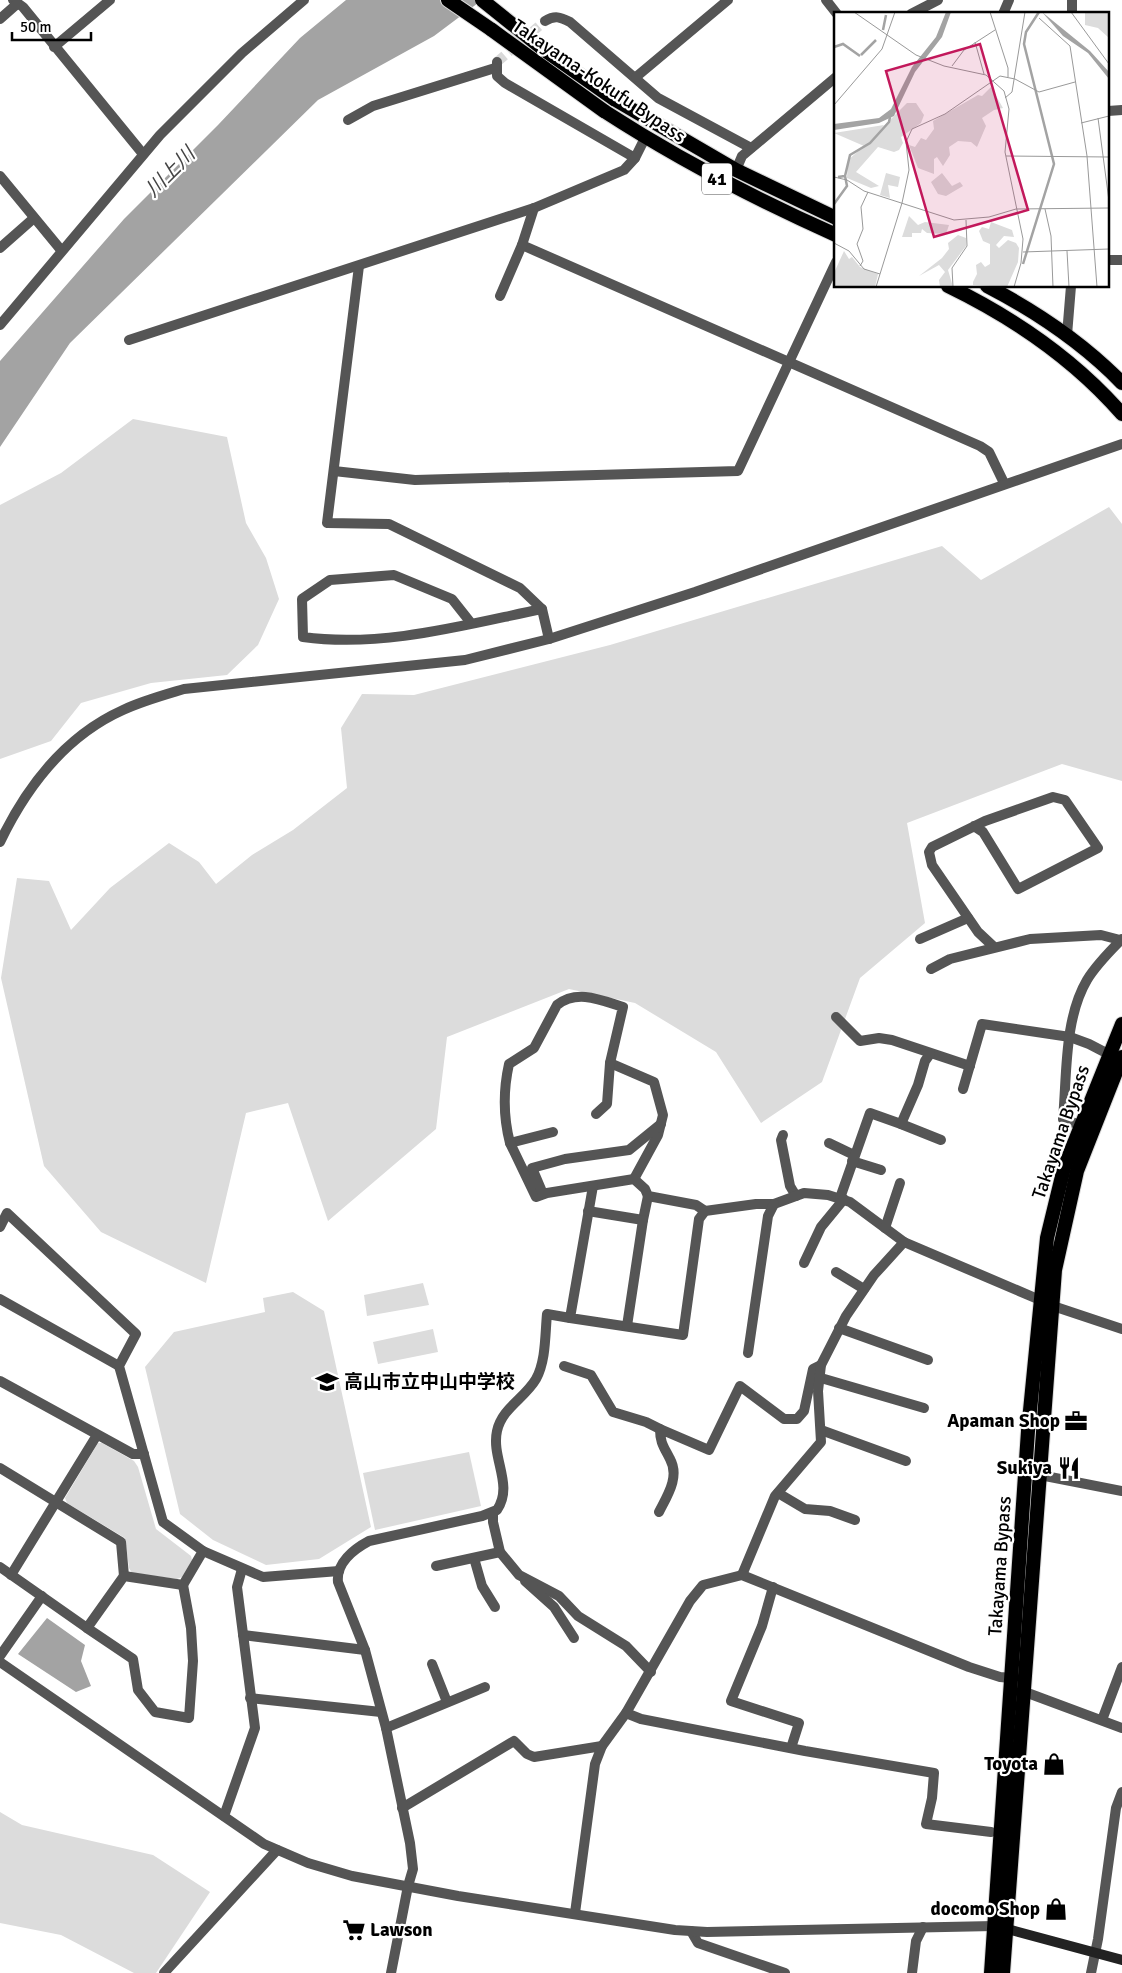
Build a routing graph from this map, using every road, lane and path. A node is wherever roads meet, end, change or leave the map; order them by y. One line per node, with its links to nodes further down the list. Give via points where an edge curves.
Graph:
1 (110, 0): 18 (street)
2 (304, 0): 25 (street, via 242,53)
3 (448, 0): 17 (highway, 41)
4 (456, 0): 17 (highway, Takayama-Kokufu Bypass / 41)
5 (482, 0): 21 (highway, Takayama-Kokufu Bypass / 41, bridge, via 543,49)
6 (493, 0): 21 (highway, 41, bridge)
7 (728, 0): 19 (street)
8 (826, 0): 12 (street)
9 (938, 0): 13 (street)
10 (1009, 0): 14 (street)
11 (15, 2): 15 (street); 18 (street, via 23,7)
12 (835, 12)
13 (915, 12)
14 (1004, 12)
15 (0, 19)
16 (545, 21): 19 (street, via 559,17 570,22)
17 (492, 30): 23 (highway, Takayama-Kokufu Bypass / 41, bridge)
18 (54, 47): 25 (street)
19 (636, 77): 24 (street, via 658,98)
20 (834, 79): 24 (street)
21 (614, 99): 27 (highway, Takayama-Kokufu Bypass / 41)
22 (348, 120): 26 (street, via 373,106 496,65 497,76 505,83)
23 (645, 138): 26 (street); 32 (highway, Takayama-Kokufu Bypass / 41, via 730,186)
24 (751, 148): 27 (street, via 742,156)
25 (143, 154): 35 (street)
26 (635, 158): 29 (street, via 624,170)
27 (736, 170): 30 (highway, Takayama-Kokufu Bypass / 41)
28 (0, 176): 31 (street)
29 (534, 208): 33 (street); 36 (street)
30 (834, 217)
31 (34, 218): 34 (street); 35 (street)
32 (834, 235)
33 (522, 245): 41 (street); 45 (street)
34 (0, 248)
35 (61, 250): 42 (street)
36 (360, 266): 44 (street); 49 (street)
37 (834, 266): 45 (street)
38 (952, 288): 47 (highway, via 997,311 1041,340 1080,372)
39 (991, 288): 43 (highway)
40 (1071, 288): 43 (street)
41 (500, 296)
42 (0, 325)
43 (1067, 335): 46 (highway)
44 (129, 340)
45 (789, 363): 49 (street, via 738,471 416,480); 50 (street, via 980,446 994,459)
46 (1122, 383)
47 (1122, 414)
48 (1122, 444): 50 (street)
49 (334, 471): 51 (street, via 327,523 389,524 520,588)
50 (1004, 483): 53 (street, via 779,563)
51 (542, 609): 52 (street); 53 (street)
52 (471, 623): 52 (street, via 391,638 303,638 302,599 330,580 394,576 452,599)
53 (549, 639): 55 (street, via 465,660 184,689 143,702 100,722 50,763 26,794)
54 (974, 826): 54 (street, via 1053,797 1065,800 1098,848 1018,889 983,832); 56 (street, via 932,847 929,852 932,865)
55 (0, 842)
56 (968, 918): 57 (street); 59 (street)
57 (920, 939)
58 (1121, 939): 59 (street, via 1101,935 1030,939); 63 (street, via 1086,981 1078,998)
59 (994, 947): 60 (street, via 950,959)
60 (931, 969)
61 (836, 1017): 64 (street, via 860,1041 892,1040)
62 (1122, 1024): 65 (highway, Takayama Bypass)
63 (1070, 1037): 65 (street); 67 (street, via 982,1024); 72 (street, via 1063,1119)
64 (930, 1054): 67 (street); 71 (street)
65 (1118, 1058): 72 (highway, Takayama Bypass); 100 (highway, Takayama Bypass, via 1077,1171)
66 (610, 1063): 69 (street, via 607,1104); 70 (street, via 654,1082 663,1115); 76 (street, via 622,1006 582,996 557,1005 534,1048 509,1064 504,1108)
67 (970, 1066): 68 (street)
68 (963, 1089)
69 (596, 1114)
70 (661, 1124): 80 (street); 83 (street, via 629,1150 565,1159 532,1168)
71 (901, 1124): 75 (street); 78 (street, via 870,1113)
72 (1080, 1125): 100 (highway, Takayama Bypass, via 1064,1168 1047,1238)
73 (553, 1132): 76 (street)
74 (783, 1135): 85 (street, via 781,1140 790,1186)
75 (941, 1140)
76 (510, 1142): 83 (street, via 536,1197)
77 (829, 1143): 78 (street)
78 (853, 1158): 79 (street); 86 (street)
79 (881, 1170)
80 (634, 1179): 82 (street); 84 (street)
81 (900, 1183): 94 (street)
82 (593, 1186): 83 (street); 89 (street)
83 (543, 1194)
84 (648, 1196): 90 (street, via 696,1205); 92 (street)
85 (796, 1196): 86 (street, via 818,1192); 87 (street)
86 (842, 1199): 94 (street, via 866,1212); 96 (street, via 821,1227)
87 (774, 1204): 90 (street); 105 (street, via 768,1216)
88 (0, 1205): 91 (street)
89 (588, 1211): 92 (street); 101 (street)
90 (705, 1211): 102 (street, via 699,1219 682,1335)
91 (7, 1213): 93 (street); 108 (street, via 136,1334)
92 (643, 1220): 102 (street)
93 (0, 1227)
94 (885, 1228): 95 (street)
95 (904, 1242): 98 (street, via 880,1266); 100 (street)
96 (804, 1263)
97 (836, 1272): 98 (street)
98 (864, 1289): 103 (street)
99 (0, 1299): 108 (street)
100 (1046, 1302): 104 (street); 119 (highway, Takayama Bypass); 150 (highway, Takayama Bypass, via 1028,1431)
101 (570, 1318): 102 (street); 124 (street, via 547,1314 542,1365 536,1379 509,1409 498,1427 496,1449 503,1493)
102 (627, 1326)
103 (839, 1328): 106 (street); 107 (street)
104 (1122, 1329)
105 (748, 1352)
106 (928, 1360)
107 (821, 1365): 110 (street); 113 (street, via 814,1369 804,1411 797,1419 784,1419 740,1386 709,1450)
108 (119, 1366): 116 (street)
109 (564, 1366): 113 (street, via 591,1375 613,1412)
110 (821, 1378): 112 (street); 114 (street, via 818,1391)
111 (0, 1381): 115 (street)
112 (924, 1408)
113 (660, 1429): 123 (street, via 661,1444 672,1461 674,1476)
114 (821, 1430): 117 (street); 121 (street, via 821,1442)
115 (97, 1435): 116 (street, via 133,1454); 122 (street)
116 (144, 1454): 126 (street, via 163,1522)
117 (906, 1461)
118 (0, 1468): 122 (street)
119 (1040, 1475): 120 (street); 152 (highway, Takayama Bypass)
120 (1122, 1491)
121 (778, 1493): 125 (street, via 805,1509 830,1511); 135 (street)
122 (56, 1502): 133 (street); 136 (street, via 121,1542)
123 (659, 1512)
124 (493, 1513): 127 (street); 132 (street, via 369,1541 346,1559)
125 (855, 1520)
126 (204, 1551): 131 (street); 137 (street)
127 (500, 1552): 128 (street); 134 (street)
128 (474, 1558): 129 (street); 140 (street, via 482,1586)
129 (436, 1566)
130 (0, 1567): 133 (street)
131 (242, 1569): 132 (street, via 263,1577); 142 (street, via 237,1587)
132 (339, 1571): 144 (street, via 338,1582)
133 (11, 1575): 139 (street)
134 (519, 1575): 143 (street, via 554,1607); 149 (street, via 560,1596 578,1616 626,1646)
135 (742, 1575): 138 (street); 149 (street, via 698,1589)
136 (124, 1576): 137 (street); 141 (street)
137 (183, 1584): 141 (street, via 193,1661 189,1718 154,1712 138,1690 133,1659)
138 (773, 1587): 150 (street, via 968,1666); 161 (street, via 762,1626 731,1701 799,1723)
139 (42, 1596): 141 (street); 145 (street)
140 (495, 1607)
141 (88, 1628)
142 (243, 1635): 144 (street); 153 (street)
143 (574, 1638)
144 (364, 1650): 155 (street)
145 (0, 1656)
146 (0, 1662): 164 (street)
147 (432, 1664): 154 (street)
148 (1122, 1667): 157 (street)
149 (651, 1672): 156 (street)
150 (1011, 1678): 169 (highway, Takayama Bypass)
151 (485, 1687): 154 (street)
152 (1025, 1692): 157 (street); 169 (highway, Takayama Bypass)
153 (250, 1698): 155 (street); 164 (street, via 254,1728)
154 (447, 1702): 158 (street)
155 (381, 1712): 158 (street)
156 (626, 1713): 160 (street); 161 (street, via 642,1719)
157 (1102, 1720): 159 (street)
158 (386, 1728): 163 (street)
159 (1122, 1728)
160 (602, 1746): 163 (street, via 534,1756 527,1754 514,1741); 168 (street, via 595,1764)
161 (791, 1748): 165 (street, via 934,1773 926,1824)
162 (1122, 1792): 172 (street, via 1116,1808 1098,1939)
163 (402, 1808): 167 (street, via 413,1869)
164 (224, 1816): 166 (street)
165 (991, 1832)
166 (277, 1850): 167 (street, via 338,1873); 174 (street)
167 (408, 1886): 168 (street); 175 (street)
168 (575, 1913): 171 (street)
169 (999, 1926): 170 (street); 172 (main road); 178 (highway, Takayama Bypass); 179 (highway, Takayama Bypass)
170 (922, 1927): 171 (street); 177 (street, via 916,1942)
171 (691, 1931): 176 (street, via 698,1943)
172 (1093, 1952): 173 (main road); 180 (street)
173 (1122, 1960)
174 (164, 1973)
175 (391, 1973)
176 (785, 1973)
177 (912, 1973)
178 (991, 1973)
179 (1003, 1973)
180 (1090, 1973)

